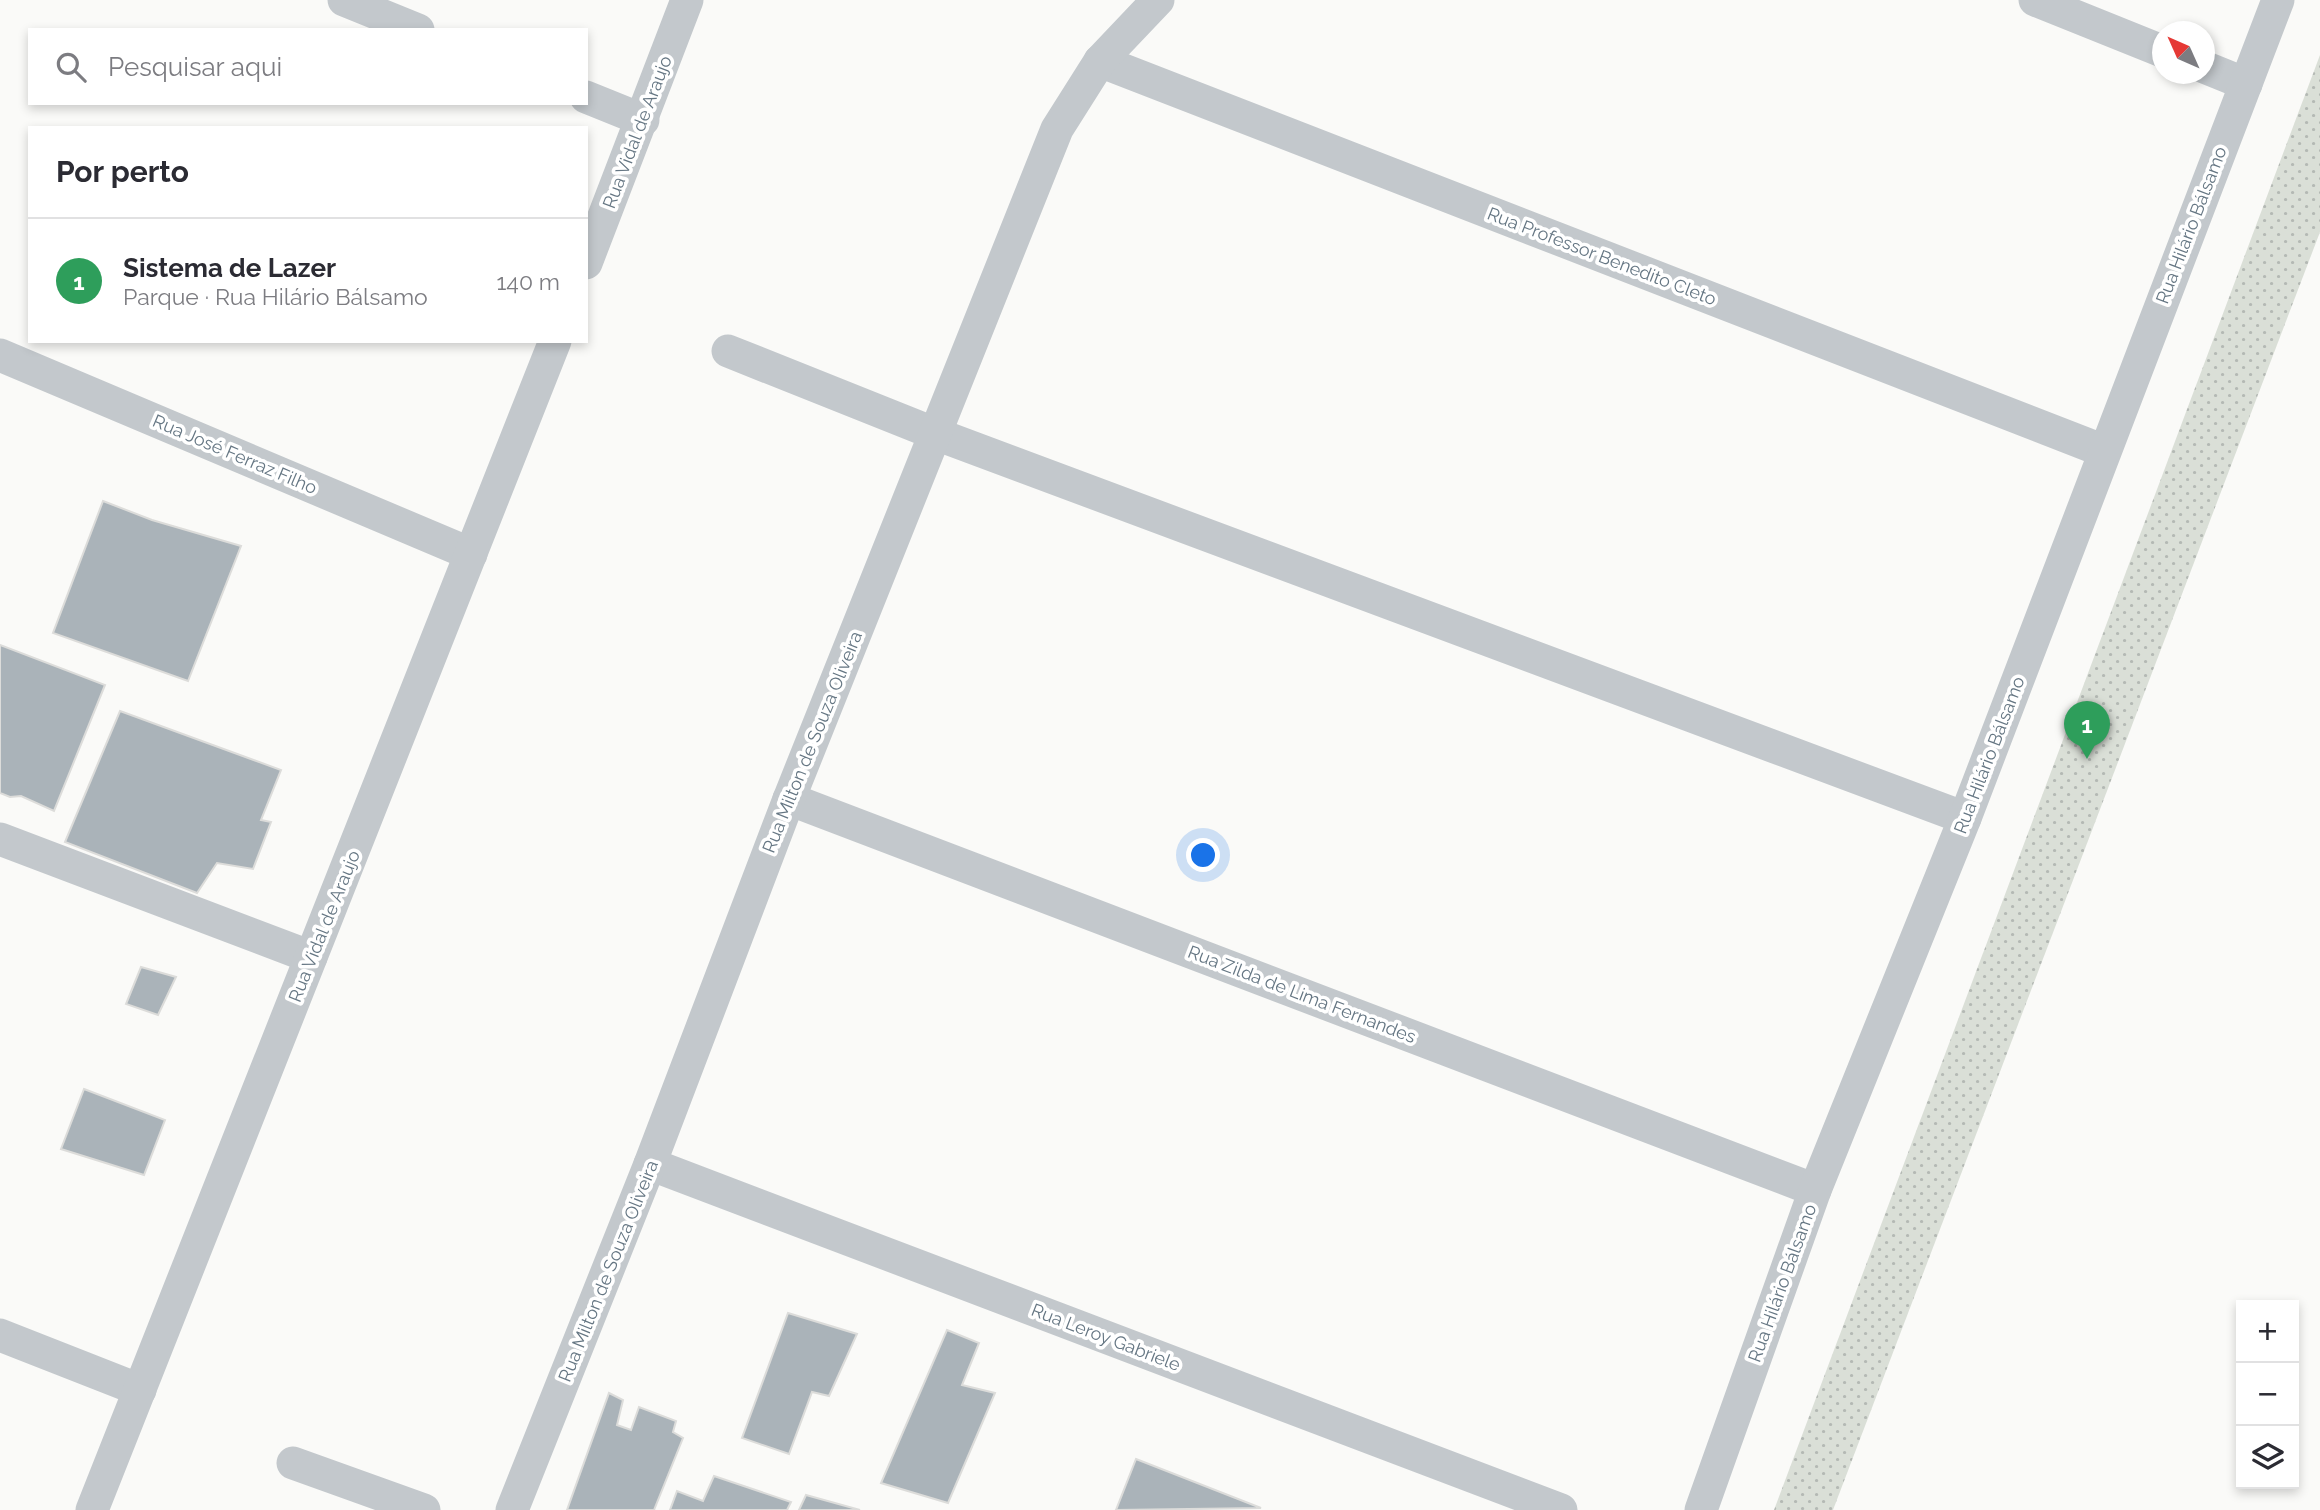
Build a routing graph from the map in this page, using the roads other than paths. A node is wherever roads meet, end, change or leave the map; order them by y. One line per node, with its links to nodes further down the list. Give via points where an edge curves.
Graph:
1 (344, 0): 6 (street)
2 (687, 0): 12 (street, Rua Vidal de Araujo)
3 (1157, 0): 8 (street, Rua Milton de Souza Oliveira)
4 (2035, 0): 7 (street)
5 (2278, 0): 10 (street, Rua Hilário Bálsamo)
6 (413, 28)
7 (2152, 47)
8 (1100, 61): 17 (street, Rua Milton de Souza Oliveira, via 1058,129); 18 (street, Rua Professor Benedito Cleto)
9 (2215, 71): 10 (street)
10 (2246, 84): 18 (street, Rua Hilário Bálsamo)
11 (588, 98): 12 (street)
12 (643, 120): 13 (street, Rua Vidal de Araujo)
13 (588, 258)
14 (554, 343): 19 (street, Rua Vidal de Araujo)
15 (728, 351): 17 (street)
16 (0, 355): 19 (street, Rua José Ferraz Filho)
17 (936, 434): 20 (street, Rua Milton de Souza Oliveira); 21 (street)
18 (2104, 451): 21 (street, Rua Hilário Bálsamo)
19 (471, 554): 23 (street, Rua Vidal de Araujo)
20 (789, 799): 24 (street, Rua Milton de Souza Oliveira); 25 (street, Rua Zilda de Lima Fernandes)
21 (1965, 818): 25 (street, Rua Hilário Bálsamo)
22 (0, 839): 23 (street)
23 (311, 957): 27 (street, Rua Vidal de Araujo)
24 (650, 1164): 31 (street, Rua Milton de Souza Oliveira); 32 (street, Rua Leroy Gabriele)
25 (1815, 1190): 33 (street, Rua Hilário Bálsamo)
26 (0, 1335): 27 (street)
27 (139, 1390): 29 (street, Rua Vidal de Araujo)
28 (293, 1462): 30 (street)
29 (92, 1510)
30 (424, 1510)
31 (512, 1510)
32 (1561, 1510)
33 (1701, 1510)

